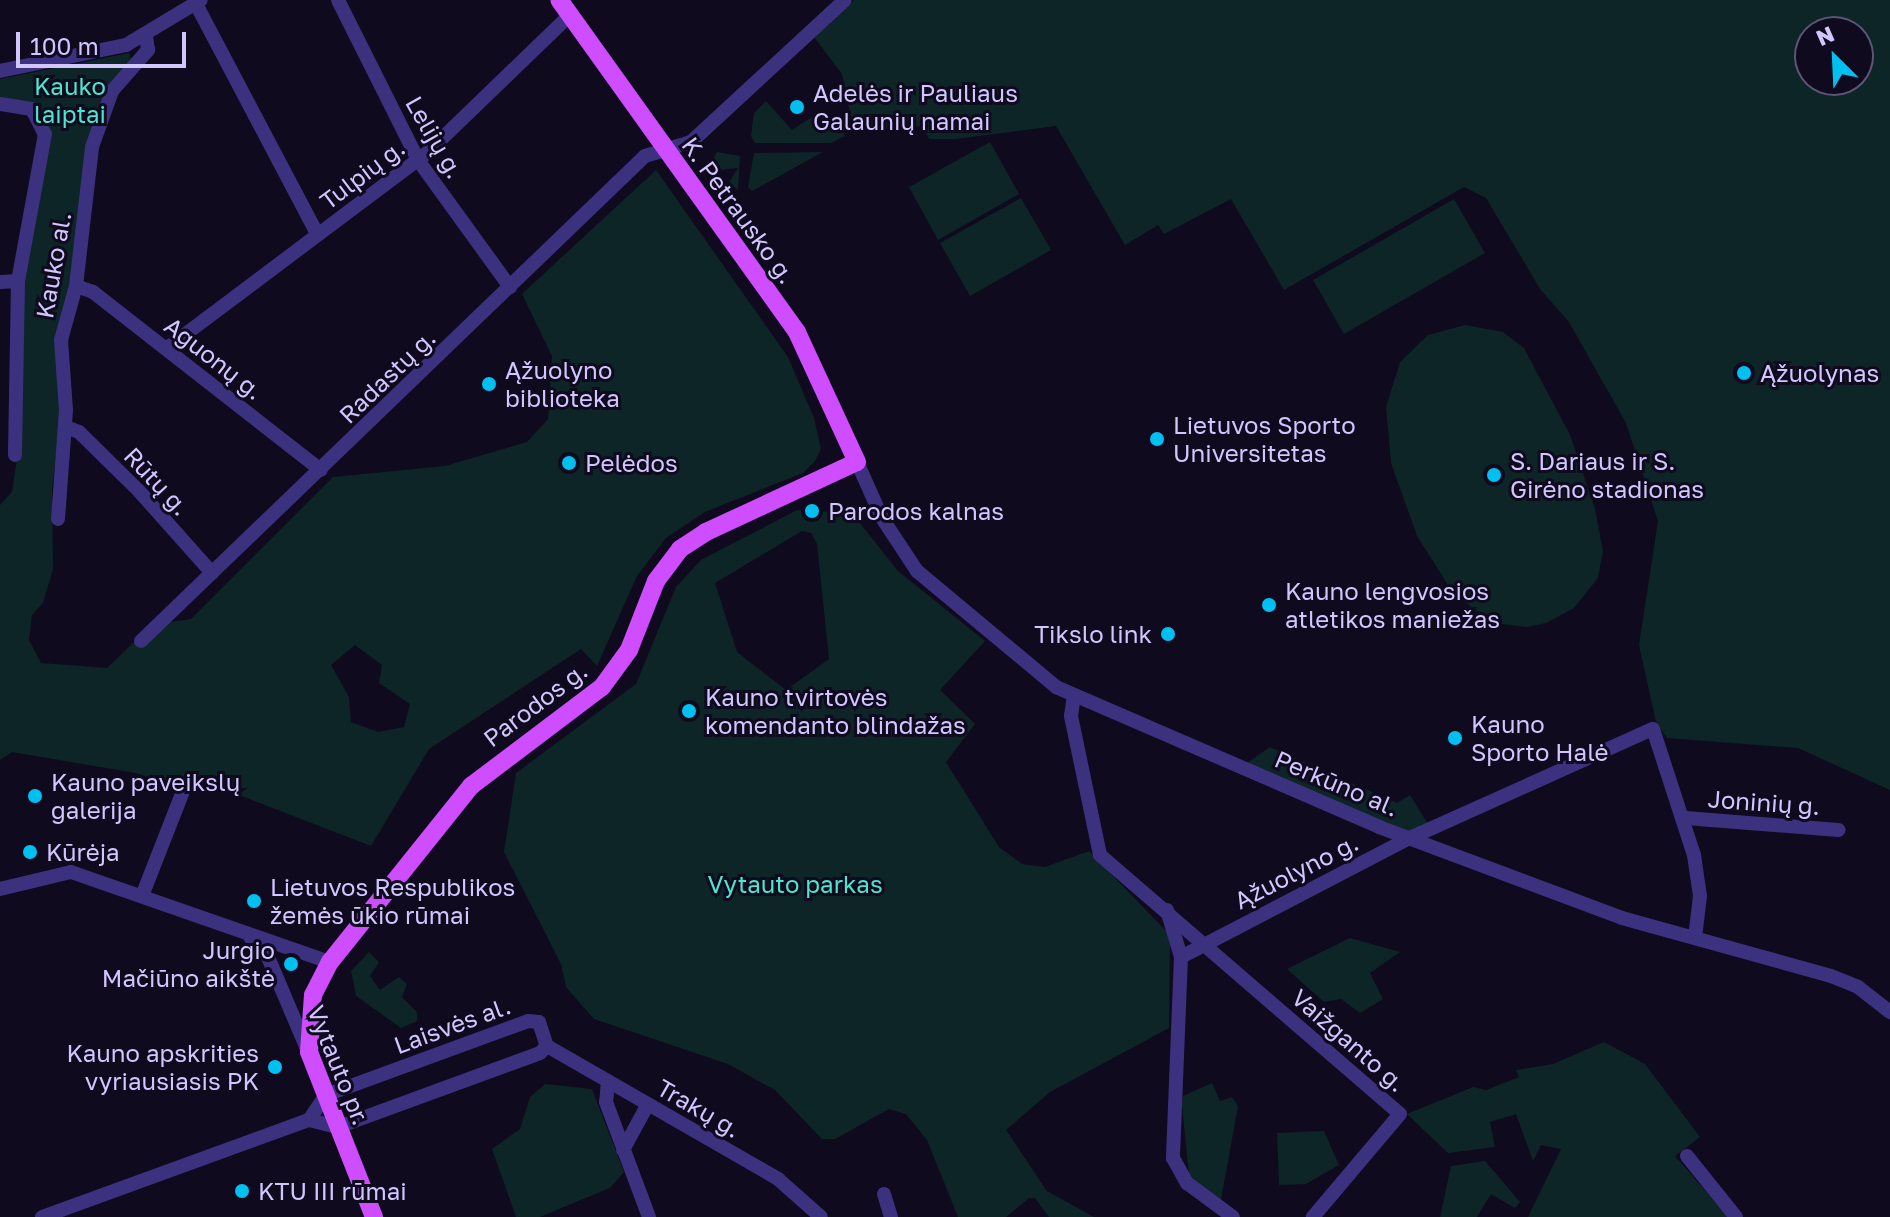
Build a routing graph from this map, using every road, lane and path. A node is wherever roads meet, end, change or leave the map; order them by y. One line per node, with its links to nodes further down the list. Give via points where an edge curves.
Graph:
1 (338, 0): 10 (street, Lelijų g.)
2 (559, 0): 5 (main road, K. Petrausko g.)
3 (845, 0): 9 (street, Radastų g., via 691,142)
4 (198, 2): 6 (street); 11 (street)
5 (568, 17): 9 (main road, K. Petrausko g.); 10 (street, Tulpių g.)
6 (146, 36): 7 (street, via 88,56); 14 (street, Kauko al., via 148,50 112,91 95,138)
7 (0, 71)
8 (0, 104): 12 (street, Kauko al., via 32,109 44,127)
9 (668, 151): 15 (street, Radastų g., via 645,156); 19 (main road, K. Petrausko g., via 797,332)
10 (418, 160): 11 (street, Tulpių g.); 15 (street, Lelijų g.)
11 (318, 235): 16 (street, Tulpių g.)
12 (18, 281): 13 (street); 18 (street, Kauko al.)
13 (0, 282)
14 (76, 286): 16 (street, Aguonų g., via 93,292); 17 (street, Kauko al., via 61,340)
15 (510, 287): 20 (street, Radastų g.)
16 (167, 348): 20 (street, Aguonų g.)
17 (66, 427): 21 (street, Kauko al.); 22 (street, Rūtų g., via 79,432 139,491)
18 (15, 455)
19 (857, 462): 24 (street, Perkūno al., via 882,518 917,571 1032,671); 36 (main road, Parodos g., via 680,549 656,581 629,650 602,687 471,786)
20 (321, 470): 22 (street, Radastų g.)
21 (58, 519)
22 (212, 573): 23 (street, Radastų g.)
23 (141, 641)
24 (1074, 695): 28 (street, Perkūno al.); 31 (street, Vaižganto g., via 1071,716 1095,844)
25 (184, 789): 30 (street)
26 (1686, 818): 27 (street, Joninių g.); 28 (street, Ąžuolyno g., via 1653,729); 33 (street, via 1700,896)
27 (1839, 830)
28 (1410, 838): 33 (street, Perkūno al., via 1622,918); 34 (street, Ąžuolyno g.)
29 (0, 889): 30 (street, via 61,871)
30 (142, 896): 32 (street)
31 (1167, 910): 34 (street, Vaižganto g.); 35 (street)
32 (250, 936): 36 (street); 39 (street, Vytauto pr., via 268,957)
33 (1695, 938): 37 (street, Perkūno al., via 1831,976 1858,987)
34 (1206, 944): 35 (street, Ąžuolyno g.); 54 (street, Vaižganto g., via 1400,1114)
35 (1181, 957): 53 (street, via 1173,1158 1187,1183)
36 (330, 962): 39 (main road, Parodos g., via 313,995)
37 (1890, 1012)
38 (547, 1046): 40 (street, Trakų g.); 41 (street, Laisvės al., via 539,1022 528,1021); 44 (street)
39 (309, 1052): 41 (main road, Vytauto pr.)
40 (608, 1081): 42 (street, Trakų g.); 45 (street, via 606,1102)
41 (326, 1095): 43 (street); 44 (main road, Vytauto pr.)
42 (648, 1104): 45 (street); 51 (street, Trakų g., via 778,1179)
43 (309, 1120): 44 (street); 48 (street)
44 (338, 1127): 49 (main road, Vytauto pr.)
45 (623, 1150): 50 (street)
46 (1687, 1156): 55 (street)
47 (884, 1194): 52 (street)
48 (42, 1217)
49 (374, 1217)
50 (649, 1217)
51 (821, 1217)
52 (891, 1217)
53 (1233, 1217)
54 (1313, 1217)
55 (1736, 1217)

